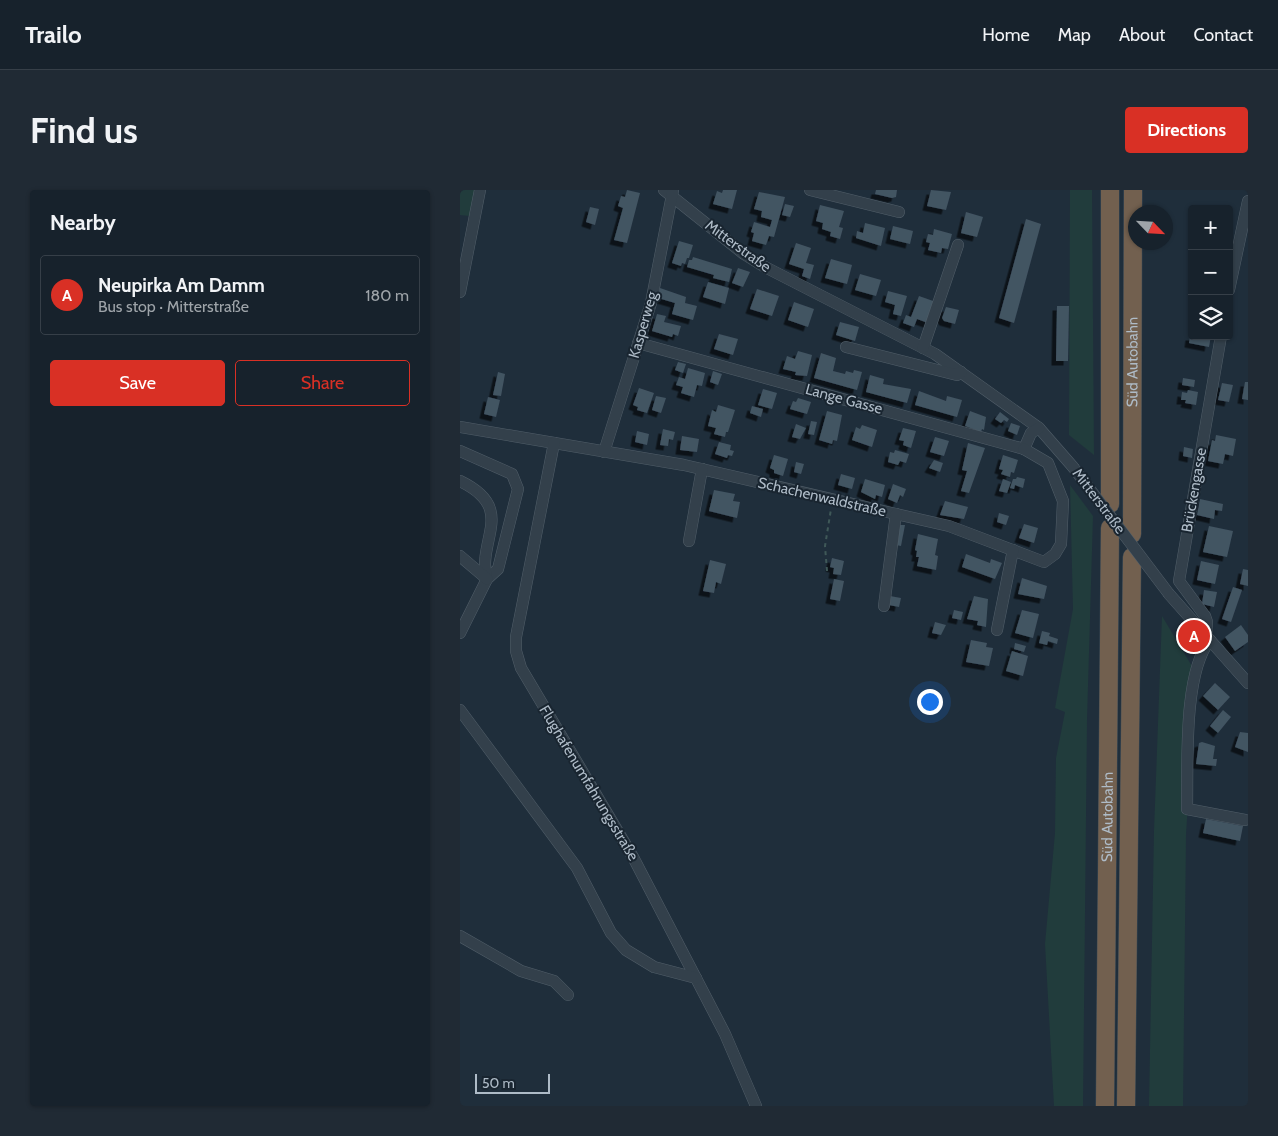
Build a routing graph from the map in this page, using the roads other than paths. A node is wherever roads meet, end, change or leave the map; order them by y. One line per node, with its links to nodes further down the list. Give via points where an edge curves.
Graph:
1 (480, 190): 10 (street)
2 (810, 190): 7 (street)
3 (1110, 190): 24 (highway, Süd Autobahn)
4 (1133, 190): 27 (highway, Süd Autobahn)
5 (670, 192): 12 (street, Kasperweg, via 651,303); 14 (street, Mitterstraße, via 744,254 765,267)
6 (1248, 202): 9 (street)
7 (899, 212)
8 (958, 245): 14 (street)
9 (1233, 271)
10 (460, 292)
11 (1220, 340): 36 (street, Brückengasse, via 1179,581 1205,616)
12 (638, 343): 19 (street, Lange Gasse); 21 (street, Kasperweg)
13 (846, 347): 15 (street, via 940,371)
14 (924, 348): 15 (street, Mitterstraße)
15 (961, 372): 17 (street, Mitterstraße)
16 (460, 427): 18 (street, Schachenwaldstraße)
17 (1039, 428): 19 (street, via 1031,433); 36 (street, Mitterstraße, bridge, via 1169,594)
18 (554, 443): 21 (street, Schachenwaldstraße); 41 (street, Flughafenumfahrungsstraße, via 516,637 516,651 521,668 634,857)
19 (1024, 449): 29 (street, Schachenwaldstraße, via 1041,457 1053,472 1063,501 1061,544 1055,554 1044,562)
20 (460, 451): 32 (street, via 512,474 518,489 498,569)
21 (604, 452): 22 (street, Schachenwaldstraße)
22 (702, 469): 25 (street, Schachenwaldstraße); 28 (street)
23 (460, 481): 32 (street, via 474,488 490,507 492,530 483,566)
24 (1110, 504)
25 (896, 514): 29 (street, Schachenwaldstraße, via 949,526); 33 (street)
26 (1110, 528): 44 (highway, Süd Autobahn)
27 (1132, 534)
28 (689, 540)
29 (1013, 550): 34 (street)
30 (460, 556): 32 (street)
31 (1132, 557): 45 (highway, Süd Autobahn)
32 (487, 579): 35 (street)
33 (884, 606)
34 (997, 630)
35 (460, 633)
36 (1208, 638): 37 (street, Mitterstraße); 39 (street, via 1196,666 1187,809)
37 (1248, 683)
38 (460, 710): 41 (street, via 576,868 611,933 626,950 654,967)
39 (1245, 820)
40 (460, 936): 42 (street, via 521,971 554,981)
41 (696, 978): 43 (street, Flughafenumfahrungsstraße)
42 (568, 995)
43 (756, 1106)
44 (1104, 1106)
45 (1126, 1106)

